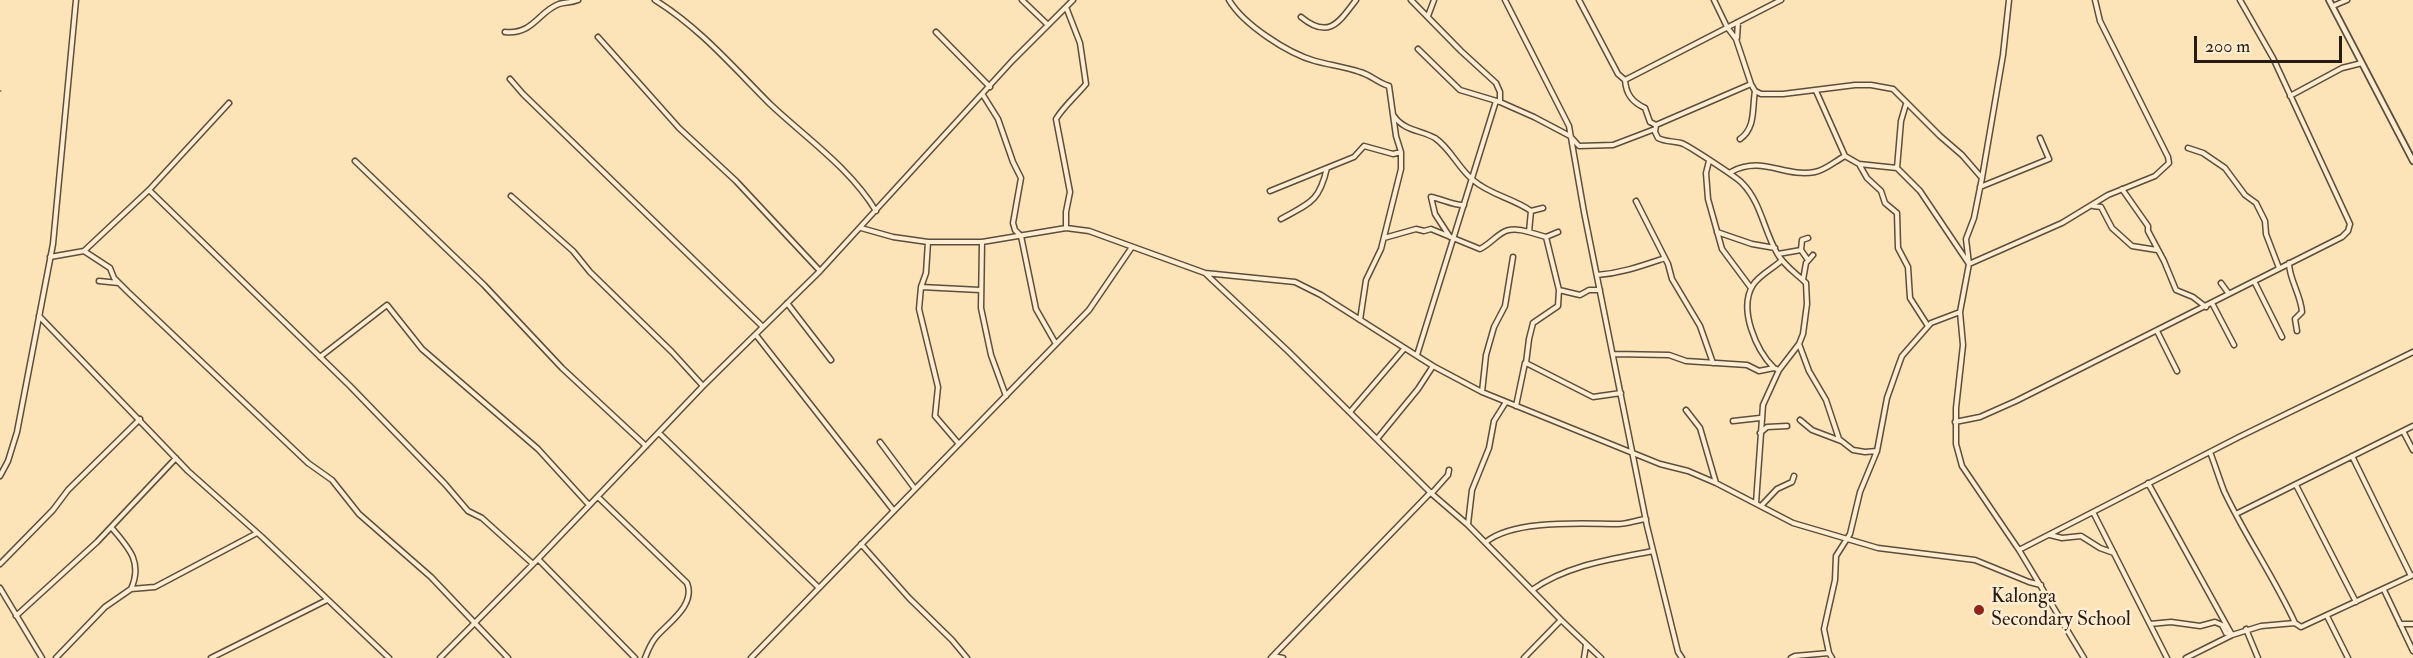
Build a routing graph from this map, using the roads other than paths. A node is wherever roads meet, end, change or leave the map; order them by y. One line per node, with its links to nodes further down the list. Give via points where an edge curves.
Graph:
1 (76, 0): 92 (street)
2 (578, 0): 19 (street)
3 (655, 0): 70 (street, via 702,34 847,174)
4 (1022, 0): 25 (street)
5 (1073, 0): 21 (street)
6 (1228, 0): 44 (street, via 1253,28 1273,40 1313,61 1342,66 1389,86)
7 (1356, 0): 23 (street, via 1334,25 1310,25)
8 (1411, 0): 22 (street)
9 (1434, 0): 22 (street)
10 (1505, 0): 46 (street, via 1565,116)
11 (1580, 0): 34 (street, via 1618,74)
12 (1714, 0): 26 (street)
13 (1781, 0): 24 (street)
14 (2009, 0): 59 (street)
15 (2095, 0): 62 (street, via 2100,21 2169,163 2155,176)
16 (2240, 0): 40 (street)
17 (2330, 0): 20 (street)
18 (2347, 0): 20 (street)
19 (558, 2): 27 (street, via 526,28)
20 (2333, 6): 32 (street)
21 (1066, 7): 25 (street); 74 (street, via 1080,43 1086,84 1056,119 1070,192)
22 (1428, 16): 41 (street, via 1496,83 1500,92)
23 (1301, 17)
24 (1738, 22): 26 (street); 30 (street)
25 (1048, 25): 36 (street)
26 (1727, 27): 30 (street); 34 (street)
27 (505, 32)
28 (936, 33): 36 (street)
29 (598, 37): 100 (street, via 679,128)
30 (1736, 39): 35 (street)
31 (1418, 49): 41 (street, via 1460,90)
32 (2362, 63): 40 (street, via 2342,68); 54 (street)
33 (510, 79): 121 (street)
34 (1625, 80): 45 (street, via 1632,101 1645,108)
35 (1751, 84): 37 (street); 45 (street)
36 (990, 87): 39 (street)
37 (1755, 91): 38 (street); 48 (street, via 1755,113 1748,133)
38 (1816, 91): 43 (street, via 1871,85 1896,91); 51 (street)
39 (983, 95): 70 (street); 78 (street, via 1002,127 1021,178 1013,215 1015,230)
40 (2290, 96): 97 (street, via 2350,224 2342,237)
41 (1498, 102): 46 (street); 60 (street)
42 (229, 103): 63 (street)
43 (1906, 104): 57 (street); 59 (street)
44 (1394, 116): 50 (street); 60 (street, via 1399,123 1434,138 1448,149)
45 (1656, 127): 46 (street, via 1611,146 1579,146); 53 (street, via 1656,135 1662,140 1683,143)
46 (1570, 136): 102 (street)
47 (2040, 138): 61 (street, via 2049,159)
48 (1740, 139)
49 (2188, 148): 99 (street, via 2225,168 2256,203)
50 (1401, 152): 56 (street, via 1393,154 1364,146 1354,157); 80 (street, via 1401,169)
51 (1845, 156): 55 (street); 58 (street, via 1811,172 1756,164)
52 (355, 161): 162 (street, via 484,285 562,368)
53 (1709, 161): 58 (street); 77 (street, via 1707,188)
54 (2413, 161)
55 (1859, 164): 57 (street); 120 (street, via 1897,213 1898,248 1908,267 1910,298)
56 (1328, 168): 64 (street); 72 (street, via 1315,199)
57 (1896, 168): 98 (street, via 1920,191)
58 (1731, 172): 86 (street, via 1752,196)
59 (1982, 178): 61 (street)
60 (1472, 180): 67 (street); 71 (street)
61 (1980, 187): 98 (street, via 1966,238)
62 (2122, 189): 68 (street); 88 (street, via 2148,226)
63 (149, 190): 89 (street); 133 (street)
64 (1270, 192)
65 (511, 196): 140 (street, via 573,251)
66 (1636, 201): 94 (street)
67 (1464, 205): 82 (street); 82 (street, via 1431,197 1434,214)
68 (2092, 206): 88 (street, via 2101,207 2112,228 2132,246); 98 (street)
69 (1543, 208): 71 (street)
70 (876, 211): 73 (street)
71 (1531, 211): 75 (street)
72 (1281, 219)
73 (861, 228): 83 (street); 100 (street)
74 (1066, 228): 78 (street); 85 (street, via 1089,231)
75 (1529, 232): 79 (street); 82 (street, via 1520,229 1499,233 1480,249)
76 (1558, 232): 79 (street)
77 (1717, 232): 86 (street); 109 (street, via 1722,249)
78 (1021, 236): 84 (street); 126 (street, via 1036,309)
79 (1546, 237): 111 (street)
80 (1384, 238): 82 (street, via 1431,229); 119 (street, via 1366,280)
81 (1808, 238): 87 (street, via 1802,240)
82 (1452, 239): 132 (street)
83 (928, 242): 84 (street); 108 (street)
84 (982, 242): 110 (street)
85 (1132, 247): 101 (street); 126 (street, via 1097,300)
86 (1775, 248): 90 (street)
87 (1801, 250): 90 (street); 96 (street)
88 (2158, 250): 116 (street, via 2177,291)
89 (84, 251): 92 (street); 106 (street, via 110,268)
90 (1778, 254): 95 (street)
91 (1813, 255): 96 (street)
92 (50, 257): 118 (street)
93 (1513, 257): 141 (street, via 1505,306 1486,355)
94 (1665, 258): 102 (street, via 1630,271); 136 (street, via 1672,279 1700,326)
95 (1782, 260): 103 (street); 109 (street)
96 (1808, 260): 103 (street)
97 (2289, 263): 99 (street); 123 (street, via 2302,304 2302,312 2295,319)
98 (1969, 264): 117 (street)
99 (2279, 268): 105 (street)
100 (820, 270): 114 (street)
101 (1205, 273): 119 (street, via 1295,282); 147 (street)
102 (1596, 275): 112 (street)
103 (1803, 280): 127 (street, via 1807,304)
104 (99, 281): 106 (street)
105 (2254, 281): 113 (street); 125 (street)
106 (119, 283): 211 (street, via 308,463 332,480 359,514 431,577)
107 (2221, 283): 113 (street)
108 (921, 287): 110 (street); 161 (street, via 920,317 938,387 935,418)
109 (1751, 288): 138 (street, via 1750,324 1763,355)
110 (980, 290): 143 (street, via 991,355)
111 (1559, 290): 112 (street, via 1580,295); 135 (street, via 1558,306 1532,326)
112 (1599, 290): 131 (street)
113 (2229, 294): 115 (street)
114 (788, 303): 121 (street); 134 (street)
115 (2212, 303): 116 (street); 128 (street)
116 (2206, 307): 122 (street)
117 (1960, 312): 120 (street); 152 (street, via 1963,345)
118 (39, 316): 149 (street); 170 (street, via 17,432)
119 (1360, 320): 129 (street)
120 (1928, 326): 164 (street, via 1902,356 1887,398)
121 (763, 327): 124 (street)
122 (2157, 331): 139 (street); 152 (street, via 1990,413)
123 (2297, 331)
124 (756, 335): 140 (street); 181 (street)
125 (2282, 337)
126 (1056, 344): 143 (street)
127 (1799, 344): 138 (street); 159 (street)
128 (2234, 345)
129 (1404, 349): 132 (street); 147 (street)
130 (2413, 352): 165 (street)
131 (1614, 354): 136 (street, via 1658,354); 142 (street)
132 (1417, 355): 137 (street)
133 (320, 357): 179 (street, via 387,305 422,349 538,449); 197 (street, via 468,512 482,518)
134 (831, 360)
135 (1526, 360): 142 (street, via 1527,365 1593,397); 145 (street)
136 (1713, 363): 138 (street, via 1748,365 1759,371)
137 (1433, 366): 141 (street); 158 (street)
138 (1777, 369): 148 (street)
139 (2177, 371)
140 (703, 386): 156 (street)
141 (1482, 392): 144 (street)
142 (1621, 393): 166 (street)
143 (1006, 396): 161 (street)
144 (1506, 402): 145 (street); 185 (street, via 1494,421 1489,448 1472,490)
145 (1516, 406): 166 (street)
146 (1686, 410): 172 (street, via 1700,428)
147 (1350, 412): 158 (street)
148 (1760, 418): 151 (street); 157 (street)
149 (140, 419): 168 (street); 196 (street)
150 (1800, 420): 159 (street, via 1812,430)
151 (1733, 421)
152 (1955, 422): 192 (street, via 1962,466)
153 (1787, 426): 157 (street, via 1767,427)
154 (2413, 426): 155 (street)
155 (2403, 430): 163 (street); 167 (street)
156 (659, 433): 162 (street); 200 (street)
157 (1760, 434): 178 (street)
158 (1377, 439): 176 (street)
159 (1841, 441): 164 (street, via 1853,450)
160 (880, 442): 175 (street)
161 (959, 444): 175 (street)
162 (646, 446): 177 (street)
163 (2413, 450)
164 (1877, 451): 189 (street)
165 (2210, 452): 173 (street); 183 (street)
166 (1633, 453): 172 (street); 184 (street)
167 (2352, 456): 174 (street); 198 (street)
168 (176, 458): 186 (street); 187 (street)
169 (1449, 470): 176 (street, via 1449,475)
170 (0, 476)
171 (1794, 476): 180 (street, via 1792,482 1777,489)
172 (1716, 483): 178 (street)
173 (2148, 483): 182 (street); 216 (street)
174 (2296, 485): 183 (street); 206 (street)
175 (915, 489): 181 (street)
176 (1432, 492): 185 (street); 218 (street)
177 (598, 497): 179 (street); 230 (street, via 689,588 686,602 674,621 655,638)
178 (1756, 503): 180 (street)
179 (589, 505): 195 (street)
180 (1761, 506): 189 (street, via 1793,523)
181 (894, 511): 191 (street)
182 (2093, 512): 188 (street); 194 (street)
183 (2236, 514): 210 (street)
184 (1646, 519): 190 (street, via 1514,530); 193 (street)
185 (1468, 525): 190 (street)
186 (111, 527): 202 (street, via 137,568); 207 (street)
187 (257, 533): 202 (street, via 155,587); 205 (street)
188 (2050, 535): 192 (street); 194 (street, via 2081,536)
189 (1846, 540): 199 (street, via 1911,554 1976,560); 220 (street, via 1836,556 1835,580 1825,621)
190 (1486, 542): 203 (street)
191 (861, 544): 200 (street); 232 (street)
192 (2019, 550): 199 (street)
193 (1653, 551): 203 (street, via 1578,568); 236 (street)
194 (2114, 553): 212 (street)
195 (538, 559): 197 (street); 229 (street)
196 (0, 564)
197 (533, 564): 211 (street)
198 (2412, 575): 204 (street)
199 (2040, 585): 238 (street)
200 (818, 587): 231 (street)
201 (0, 588): 207 (street)
202 (131, 589): 224 (street, via 105,607)
203 (1532, 590): 209 (street)
204 (2384, 590): 206 (street); 213 (street)
205 (327, 600): 225 (street); 226 (street)
206 (2356, 602): 208 (street)
207 (16, 616): 223 (street)
208 (2327, 616): 210 (street, via 2301,627); 242 (street)
209 (1561, 620): 217 (street); 233 (street)
210 (2295, 622): 215 (street)
211 (473, 624): 227 (street); 228 (street)
212 (2150, 624): 216 (street, via 2200,626 2215,622); 239 (street)
213 (2400, 624): 214 (street); 219 (street)
214 (2413, 624)
215 (2246, 629): 216 (street); 241 (street)
216 (2232, 635): 240 (street)
217 (1586, 644): 234 (street); 235 (street)
218 (1279, 648): 221 (street); 222 (street)
219 (2413, 651)
220 (1830, 656): 237 (street)
221 (1272, 657): 222 (street)
222 (1281, 657)
223 (42, 658)
224 (56, 658)
225 (212, 658)
226 (389, 658)
227 (440, 658)
228 (508, 658)
229 (635, 658)
230 (645, 658)
231 (751, 658)
232 (967, 658)
233 (1524, 658)
234 (1584, 658)
235 (1601, 658)
236 (1682, 658)
237 (1791, 658)
238 (2084, 658)
239 (2167, 658)
240 (2186, 658)
241 (2258, 658)
242 (2348, 658)

